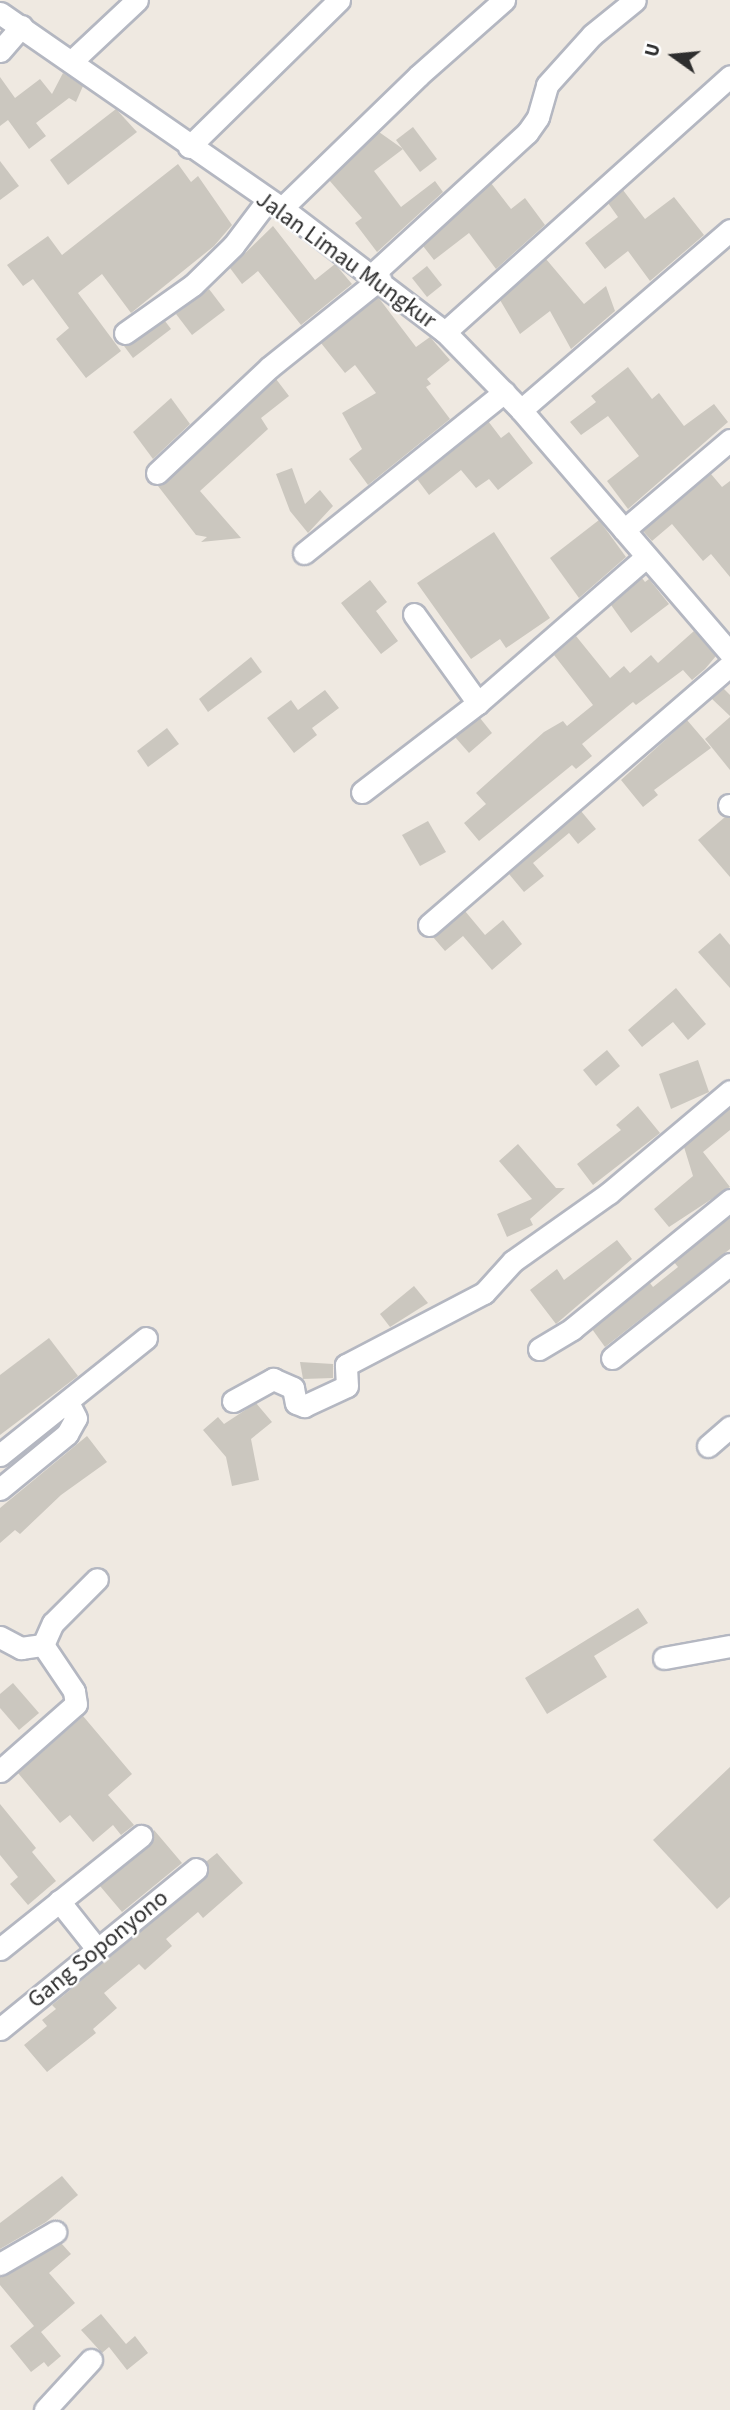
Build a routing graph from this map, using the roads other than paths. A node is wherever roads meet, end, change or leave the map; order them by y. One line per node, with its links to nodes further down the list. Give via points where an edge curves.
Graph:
1 (137, 0): 8 (street)
2 (339, 0): 10 (street)
3 (504, 0): 11 (street)
4 (635, 0): 13 (street, via 592,35 547,85 538,117 527,133)
5 (0, 13): 6 (street, Jalan Limau Mungkur)
6 (22, 26): 7 (street); 8 (street, Jalan Limau Mungkur)
7 (0, 51)
8 (72, 61): 10 (street, Jalan Limau Mungkur)
9 (730, 76): 14 (street)
10 (189, 147): 11 (street, Jalan Limau Mungkur)
11 (274, 204): 13 (street, Jalan Limau Mungkur); 15 (street, via 193,285)
12 (730, 230): 17 (street)
13 (377, 277): 14 (street, Jalan Limau Mungkur); 19 (street, via 270,367)
14 (445, 332): 16 (street, Jalan Limau Mungkur)
15 (125, 333)
16 (504, 392): 17 (street, Jalan Limau Mungkur); 21 (street)
17 (521, 410): 20 (street, Jalan Limau Mungkur)
18 (730, 440): 20 (street)
19 (157, 473)
20 (624, 530): 22 (street, Jalan Limau Mungkur)
21 (304, 553)
22 (645, 558): 24 (street, Jalan Limau Mungkur); 26 (street)
23 (414, 614): 26 (street)
24 (730, 653)
25 (730, 665): 28 (street)
26 (478, 703): 27 (street)
27 (362, 792)
28 (429, 925)
29 (730, 1091): 35 (street, via 596,1203 513,1261 484,1293 346,1365 347,1386 304,1406 296,1403 293,1388 273,1379)
30 (730, 1200): 33 (street, via 572,1329)
31 (730, 1264): 34 (street)
32 (146, 1338): 36 (street)
33 (539, 1349)
34 (612, 1358)
35 (233, 1401)
36 (69, 1404): 39 (street); 40 (street, via 76,1418 67,1434)
37 (730, 1427): 38 (street)
38 (708, 1446)
39 (0, 1455)
40 (0, 1489)
41 (97, 1579): 43 (street, via 53,1623)
42 (0, 1637): 43 (street, via 21,1648)
43 (43, 1644): 46 (street, via 74,1691 76,1704)
44 (730, 1646): 45 (street)
45 (664, 1658)
46 (0, 1770)
47 (141, 1836): 49 (street)
48 (196, 1869): 51 (street, Gang Soponyono)
49 (59, 1901): 50 (street); 51 (street)
50 (0, 1949)
51 (97, 1949): 52 (street, Gang Soponyono)
52 (0, 2029)
53 (55, 2232): 54 (street)
54 (0, 2264)
55 (91, 2360): 56 (street)
56 (45, 2410)

